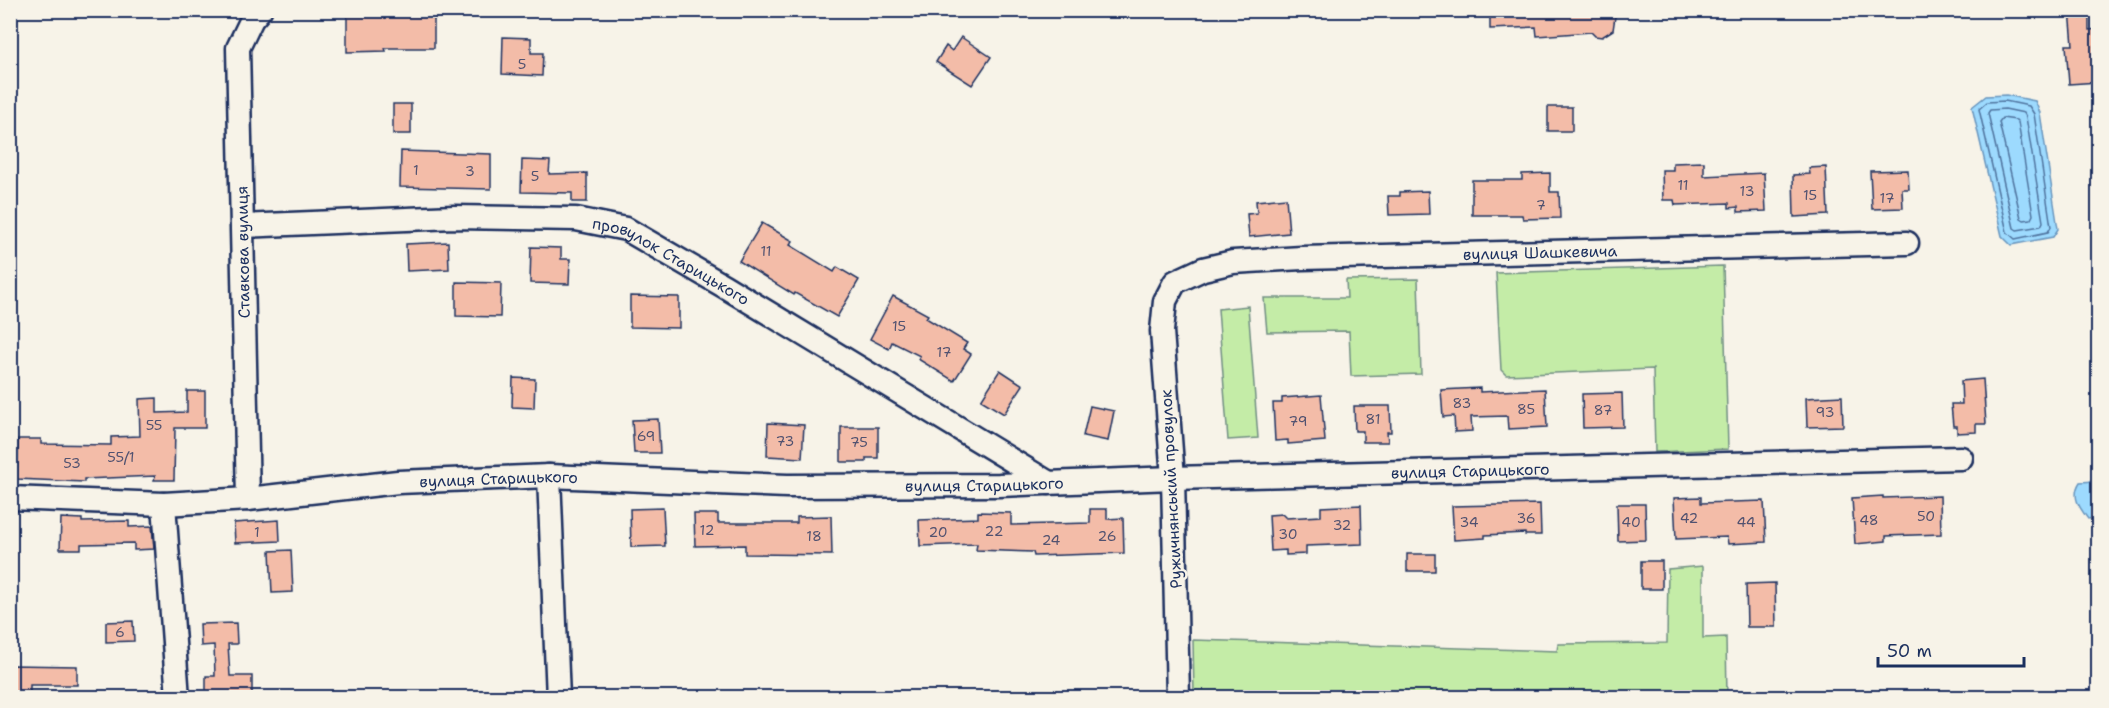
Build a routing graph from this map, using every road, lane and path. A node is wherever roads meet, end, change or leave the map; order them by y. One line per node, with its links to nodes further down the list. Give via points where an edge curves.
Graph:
1 (260, 10): 2 (street, Ставкова вулиця, via 238,48)
2 (243, 226): 5 (street, провулок Старицького, via 454,217 576,219 626,229); 12 (street, Ставкова вулиця)
3 (1907, 243): 4 (street, вулиця Шашкевича, via 1302,258 1233,262 1203,269)
4 (1175, 282): 8 (street, Ружичнянський провулок, via 1165,301 1162,331)
5 (1003, 455): 9 (street, провулок Старицького); 10 (street, via 1005,476)
6 (1961, 458): 8 (street, вулиця Старицького)
7 (549, 476): 10 (street, вулиця Старицького, via 787,486); 12 (street, вулиця Старицького, via 398,482); 15 (street)
8 (1173, 478): 9 (street, вулиця Старицького); 16 (street, Ружичнянський провулок)
9 (1049, 483): 10 (street, вулиця Старицького)
10 (999, 485)
11 (10, 498): 13 (street, вулиця Старицького)
12 (248, 499): 13 (street, вулиця Старицького)
13 (164, 504): 14 (street)
14 (178, 698)
15 (558, 698)
16 (1178, 698)

